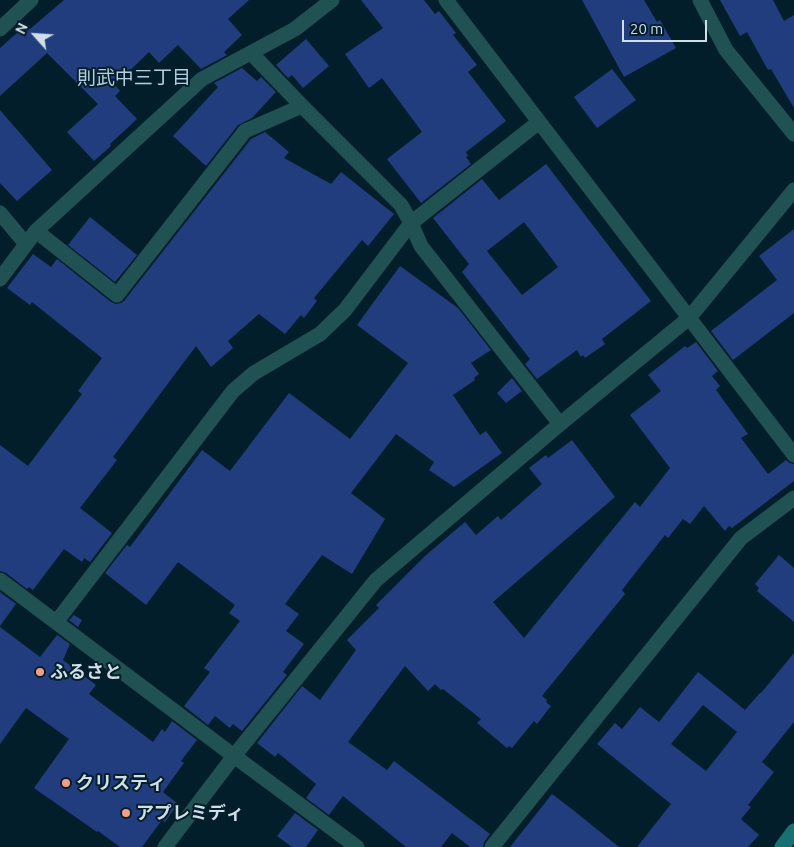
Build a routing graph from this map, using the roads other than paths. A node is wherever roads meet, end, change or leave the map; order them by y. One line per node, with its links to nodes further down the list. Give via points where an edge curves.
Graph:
1 (32, 0): 5 (street)
2 (332, 0): 6 (street, via 295,29)
3 (446, 0): 8 (street)
4 (700, 0): 9 (street, via 726,50)
5 (0, 29)
6 (251, 53): 7 (street); 13 (street, via 202,79)
7 (302, 106): 12 (street, via 401,205); 13 (street, via 245,131 117,295)
8 (539, 122): 12 (street); 16 (street)
9 (794, 134)
10 (794, 190): 16 (street)
11 (0, 213): 14 (street)
12 (411, 223): 17 (street, via 421,246); 21 (street, via 345,310 320,334 254,373 233,391)
13 (36, 231): 14 (street)
14 (26, 244): 15 (street)
15 (0, 279)
16 (690, 318): 17 (street); 18 (street)
17 (560, 424): 22 (street, via 376,580)
18 (794, 455)
19 (794, 498): 26 (street, via 742,538)
20 (0, 580): 21 (street)
21 (56, 621): 22 (street)
22 (234, 756): 24 (street); 25 (street)
23 (794, 831): 27 (street)
24 (166, 847)
25 (356, 847)
26 (492, 847)
27 (782, 847)

